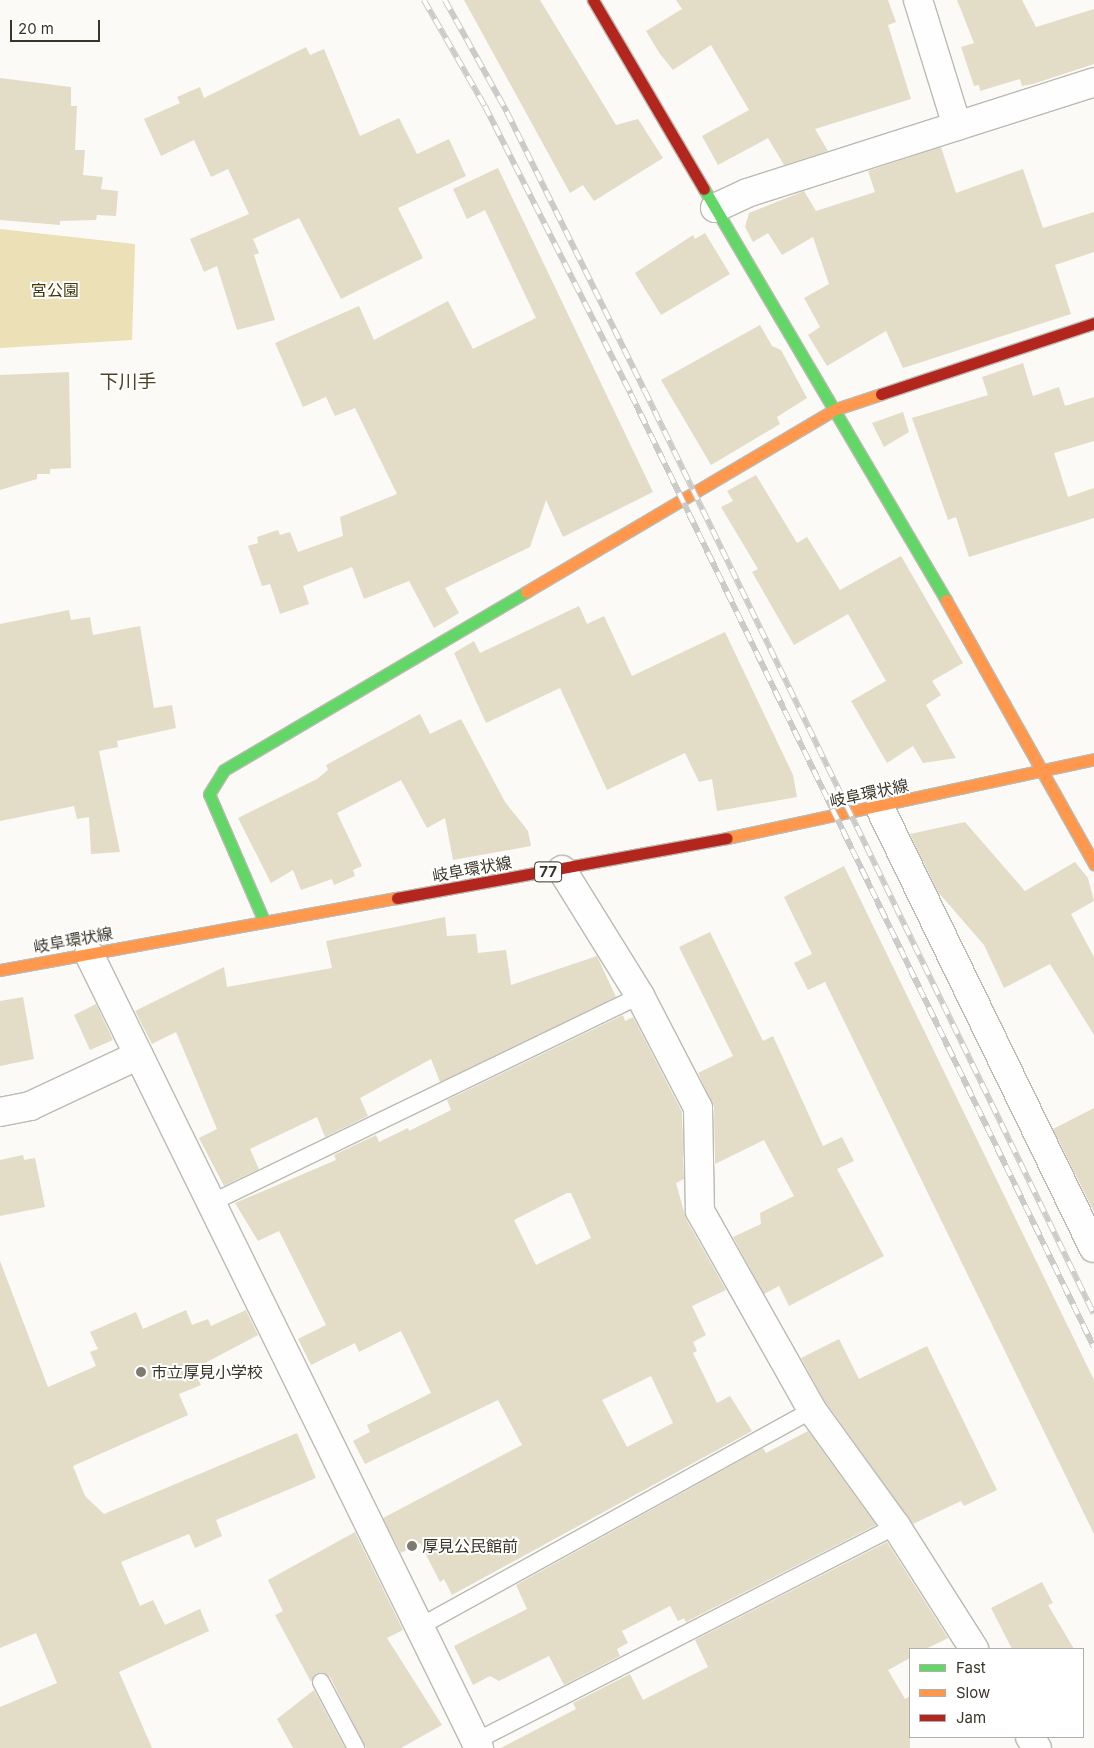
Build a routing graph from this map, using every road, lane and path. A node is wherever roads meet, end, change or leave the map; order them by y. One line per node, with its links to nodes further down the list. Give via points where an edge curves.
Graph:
1 (593, 0): 5 (street)
2 (918, 0): 4 (street)
3 (1094, 82): 4 (street)
4 (957, 126): 5 (street, via 747,193)
5 (715, 208): 7 (street)
6 (1094, 323): 7 (street)
7 (836, 409): 9 (street); 13 (street, via 224,770 209,794)
8 (1094, 759): 9 (street, 岐阜環状線 / 77)
9 (1046, 771): 10 (street, 岐阜環状線 / 77); 11 (street)
10 (880, 808): 12 (street, 岐阜環状線 / 77); 20 (street)
11 (1094, 864)
12 (562, 870): 13 (street, 岐阜環状線 / 77); 16 (street)
13 (264, 921): 14 (street, 岐阜環状線 / 77)
14 (89, 954): 15 (street, 岐阜環状線 / 77); 17 (street)
15 (0, 970)
16 (640, 996): 19 (lane); 21 (street, via 698,1108 700,1211)
17 (139, 1055): 18 (street, via 30,1106); 19 (street)
18 (0, 1112)
19 (211, 1203): 23 (street)
20 (1093, 1246)
21 (812, 1410): 22 (street); 23 (lane)
22 (896, 1526): 24 (street); 26 (lane)
23 (419, 1627): 26 (street)
24 (973, 1648)
25 (321, 1682): 27 (lane)
26 (477, 1745)
27 (356, 1748)

